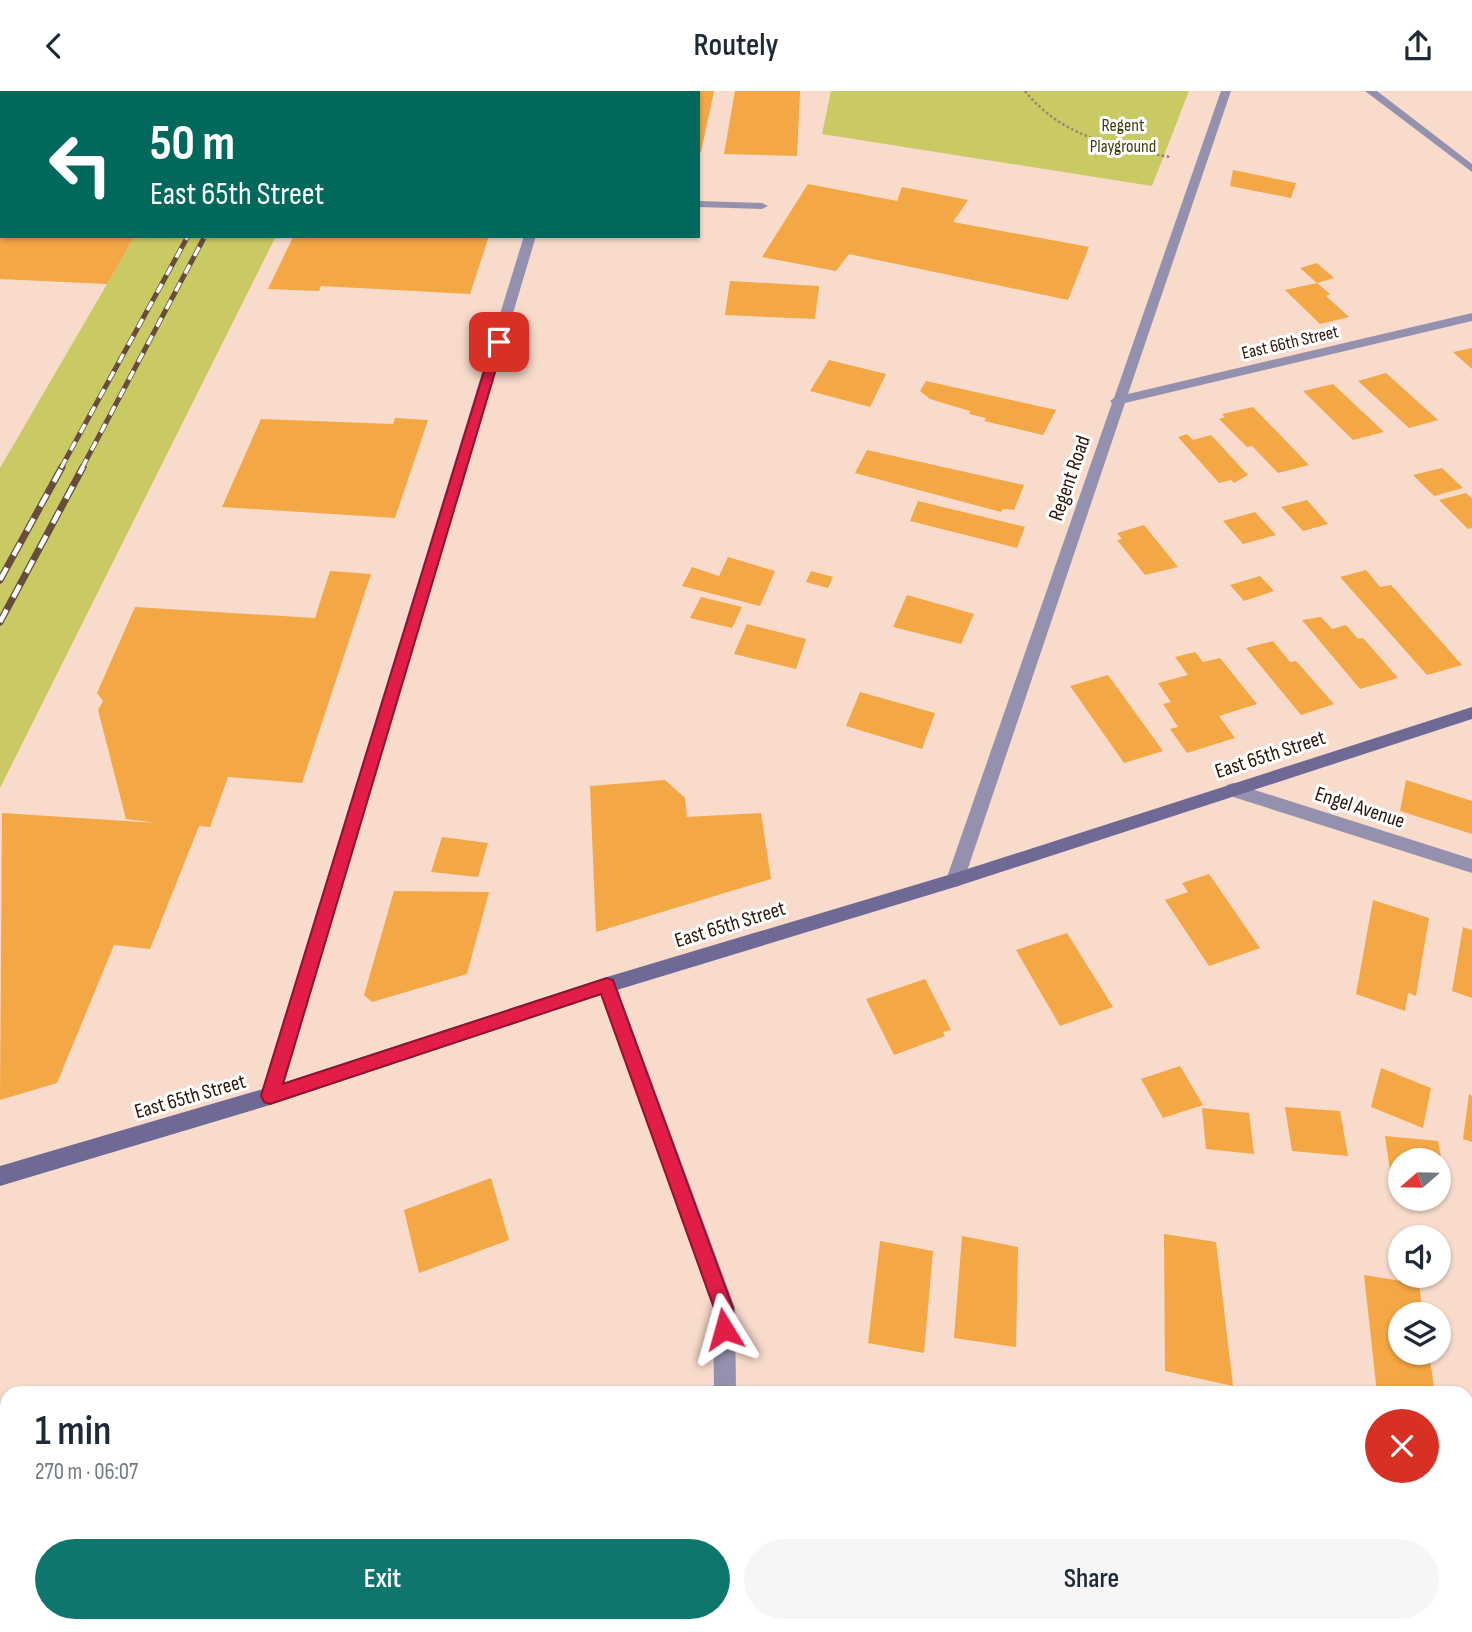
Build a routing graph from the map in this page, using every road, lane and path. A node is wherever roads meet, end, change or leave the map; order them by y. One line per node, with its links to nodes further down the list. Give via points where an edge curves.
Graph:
1 (1025, 91): 4 (path, via 1043,112 1070,127 1121,148)
2 (1226, 91): 10 (street, Regent Road)
3 (1370, 91): 5 (street)
4 (1170, 157)
5 (1472, 169)
6 (700, 204): 7 (street)
7 (762, 206)
8 (529, 238): 16 (street)
9 (1472, 317): 10 (street, East 66th Street)
10 (1117, 401): 14 (street, Regent Road)
11 (1472, 713): 12 (street, East 65th Street)
12 (1233, 790): 13 (street, Engel Avenue); 14 (street, East 65th Street)
13 (1472, 866)
14 (955, 880): 15 (street, East 65th Street)
15 (607, 985): 16 (street, East 65th Street); 18 (street, via 724,1308)
16 (270, 1096): 17 (street, East 65th Street)
17 (0, 1176)
18 (725, 1386)

